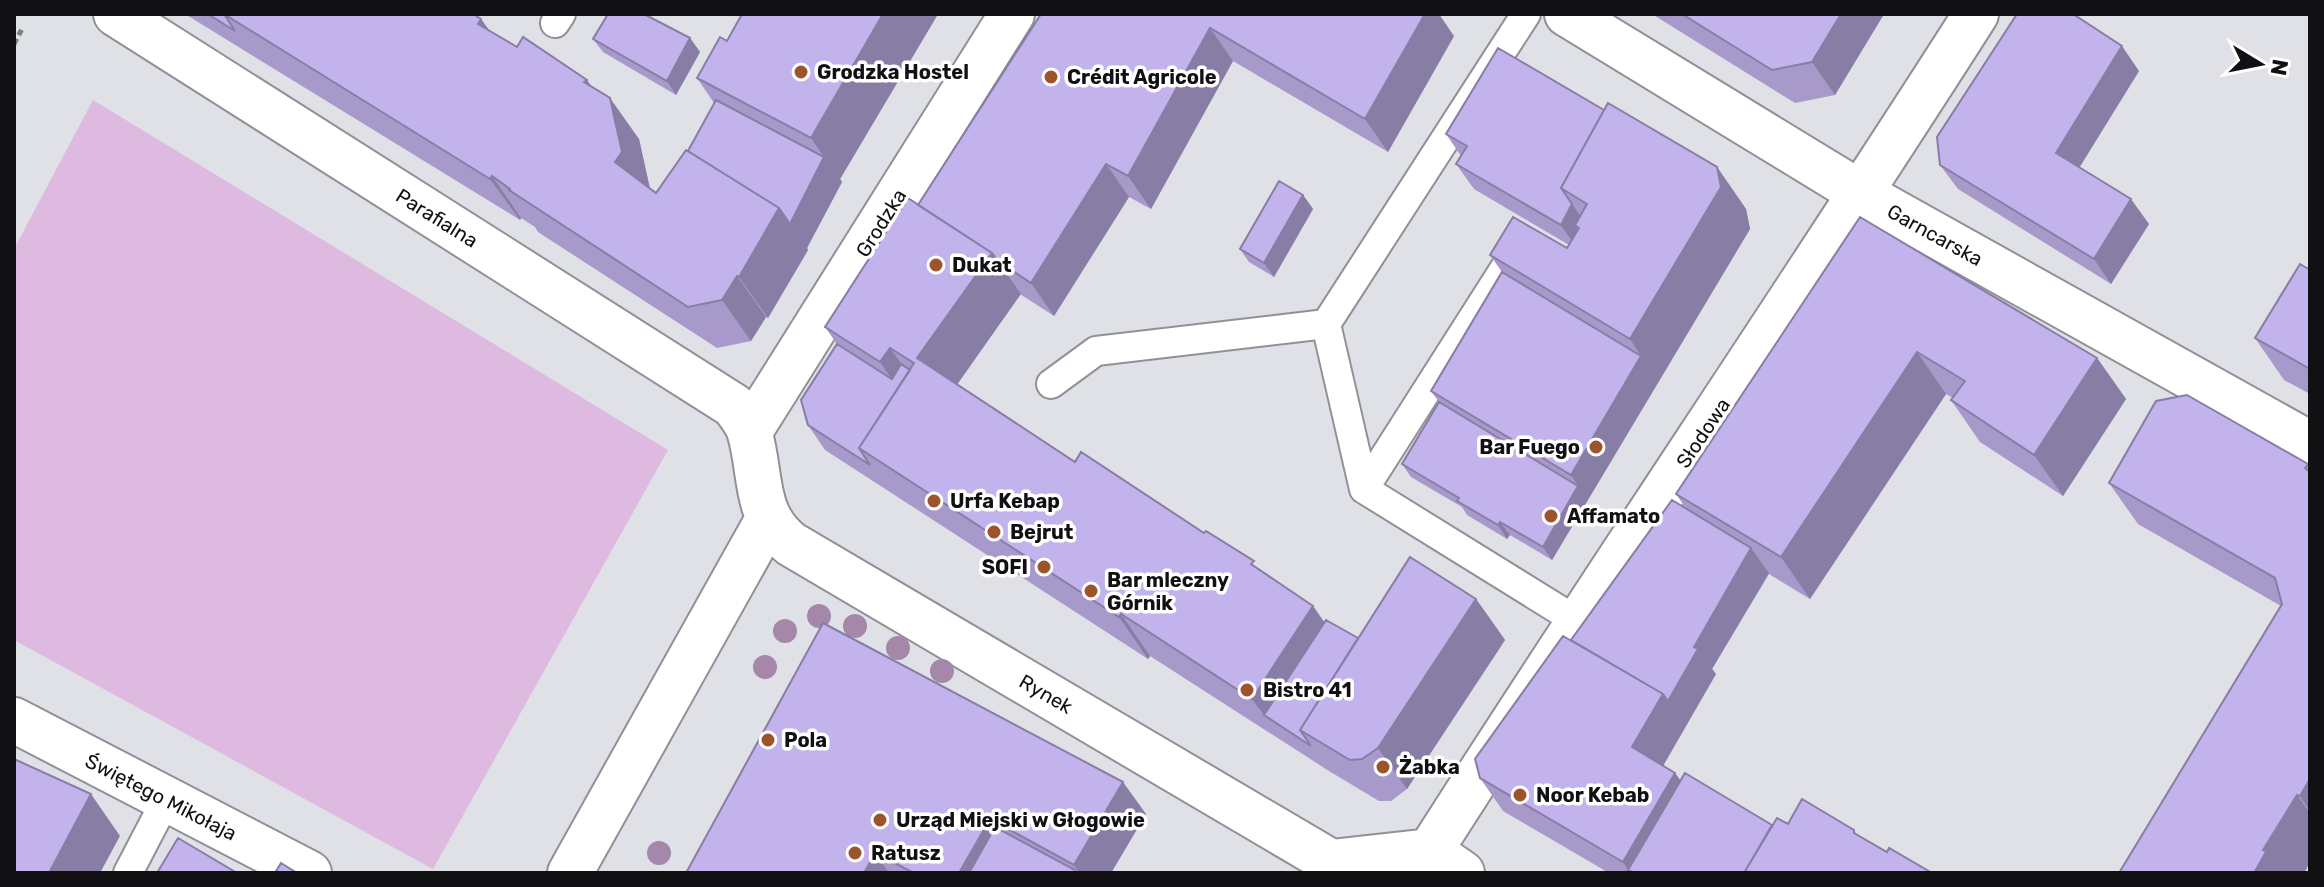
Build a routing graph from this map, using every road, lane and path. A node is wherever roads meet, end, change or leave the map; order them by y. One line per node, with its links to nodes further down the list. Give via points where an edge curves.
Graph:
1 (116, 14): 12 (street, Parafialna, via 734,406)
2 (1012, 14): 12 (street, Grodzka)
3 (1526, 14): 10 (lane)
4 (1567, 14): 8 (street, Garncarska)
5 (1976, 14): 8 (street, Słodowa)
6 (23, 27): 7 (path)
7 (14, 44)
8 (1862, 194): 13 (street, Garncarska); 16 (street, Słodowa)
9 (1523, 240): 14 (lane)
10 (1326, 324): 11 (lane, via 1096,351); 14 (lane)
11 (1051, 384)
12 (750, 431): 15 (street)
13 (2310, 444)
14 (1364, 489): 16 (lane)
15 (768, 519): 20 (street, Rynek, via 791,544); 23 (street)
16 (1577, 621): 19 (street, Słodowa)
17 (14, 720): 18 (street, Świętego Mikołaja)
18 (166, 800): 21 (lane); 22 (street, Świętego Mikołaja)
19 (1446, 862): 20 (street, Rynek)
20 (1328, 867)
21 (128, 873)
22 (309, 873)
23 (570, 873)

